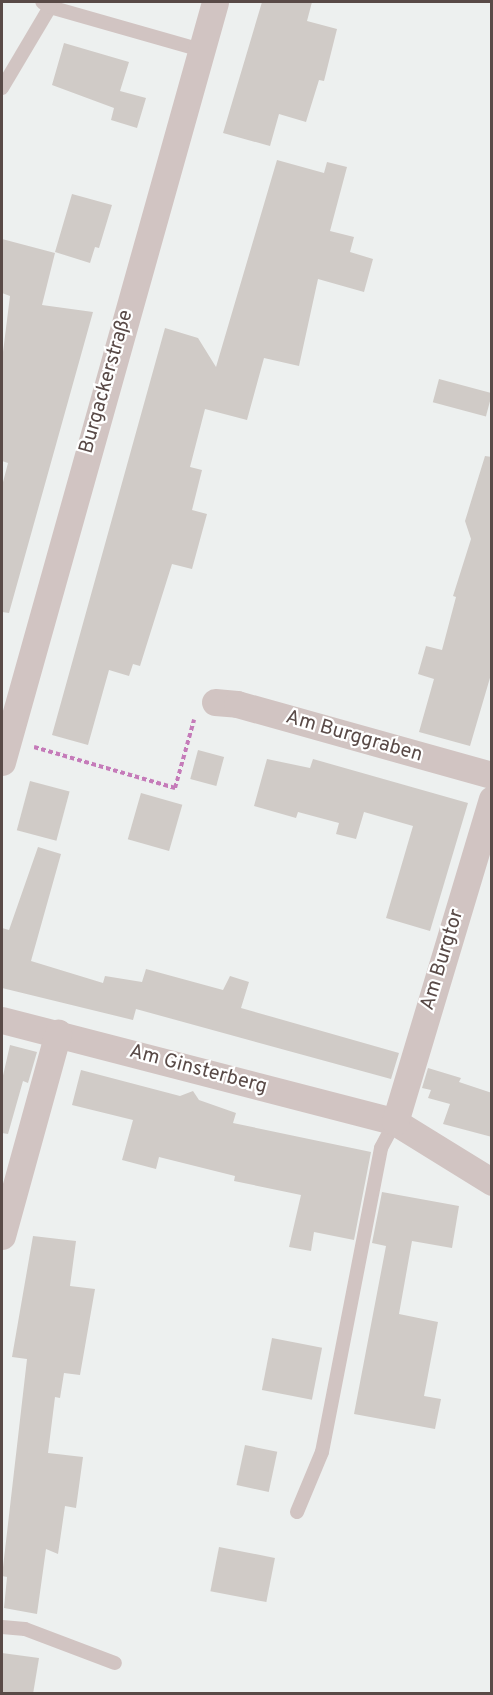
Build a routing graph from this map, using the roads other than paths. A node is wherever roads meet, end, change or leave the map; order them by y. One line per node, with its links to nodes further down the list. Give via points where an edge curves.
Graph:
1 (215, 2): 3 (street, Burgackerstraße)
2 (46, 4): 3 (lane); 4 (lane)
3 (201, 50): 6 (street, Burgackerstraße)
4 (2, 88)
5 (215, 702): 7 (street, Am Burggraben, via 237,704)
6 (5, 751)
7 (492, 776)
8 (492, 799): 11 (street, Am Burgtor)
9 (2, 1020): 10 (street, Am Ginsterberg)
10 (58, 1033): 11 (street, Am Ginsterberg); 13 (street)
11 (395, 1122): 12 (street, Am Ginsterberg); 14 (lane, via 381,1148 322,1452)
12 (492, 1182)
13 (2, 1236)
14 (297, 1512)
15 (2, 1628): 16 (lane, via 25,1629)
16 (115, 1663)

